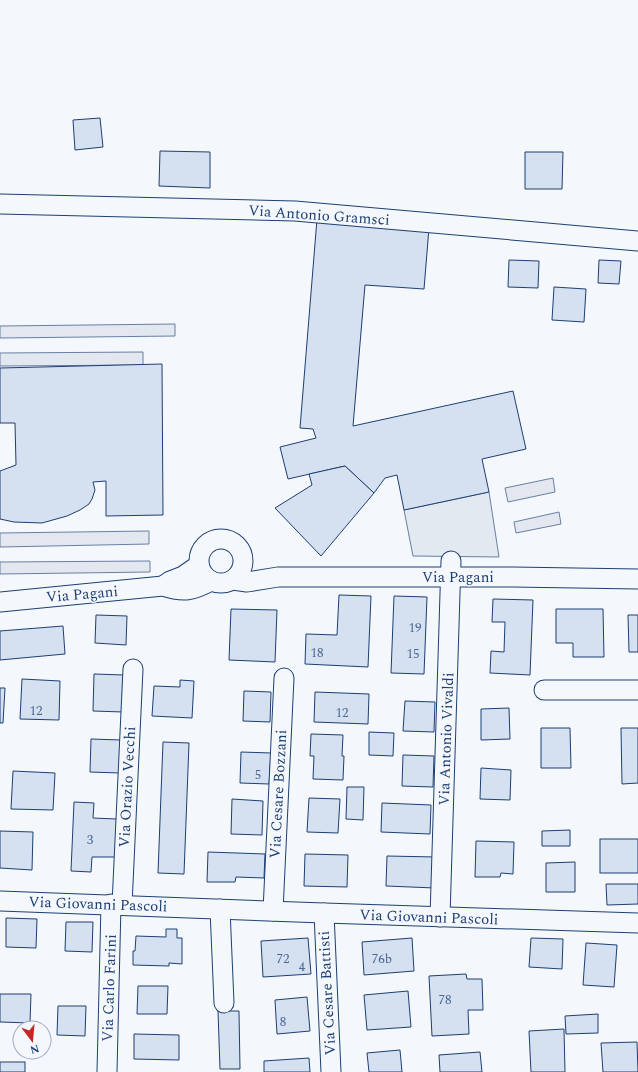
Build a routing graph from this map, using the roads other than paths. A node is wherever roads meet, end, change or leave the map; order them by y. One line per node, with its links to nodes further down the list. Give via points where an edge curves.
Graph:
1 (0, 204): 2 (street, Via Antonio Gramsci, via 295,211)
2 (638, 241)
3 (244, 562): 4 (street, via 237,546 229,540 220,539 210,542 203,548 199,556); 6 (street, via 257,572); 8 (street, via 242,570)
4 (199, 565): 9 (street, via 203,574); 10 (street)
5 (451, 569): 6 (street, Via Pagani); 7 (street, Via Pagani, via 513,577); 21 (street, Via Antonio Vivaldi)
6 (278, 577): 8 (street, via 247,582)
7 (638, 579)
8 (233, 580): 9 (street, via 224,584)
9 (211, 581): 10 (street, via 197,588 178,591)
10 (163, 586): 11 (street, Via Pagani)
11 (0, 602)
12 (133, 669): 17 (street, Via Orazio Vecchi)
13 (284, 678): 19 (street, Via Cesare Bozzani)
14 (544, 690): 15 (street)
15 (638, 690)
16 (0, 901): 17 (street, Via Giovanni Pascoli)
17 (116, 905): 18 (street, Via Giovanni Pascoli); 24 (street, Via Carlo Farini)
18 (220, 909): 19 (street, Via Giovanni Pascoli); 23 (street)
19 (273, 911): 20 (street, Via Giovanni Pascoli)
20 (324, 913): 21 (street, Via Giovanni Pascoli); 25 (street, Via Cesare Battisti)
21 (440, 917): 22 (street, Via Giovanni Pascoli)
22 (638, 923)
23 (224, 1003)
24 (107, 1072)
25 (331, 1072)

